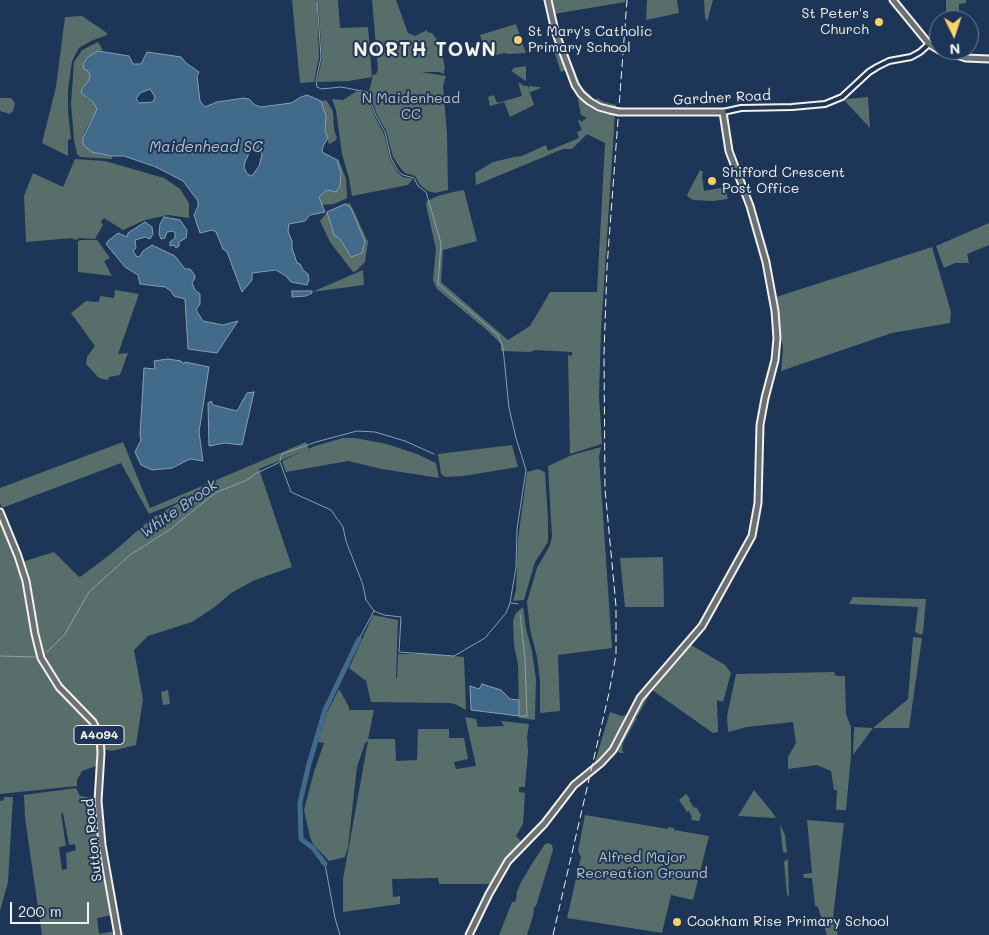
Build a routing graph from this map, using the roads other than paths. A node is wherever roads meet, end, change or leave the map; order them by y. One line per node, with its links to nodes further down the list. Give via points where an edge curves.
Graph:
1 (548, 0): 4 (main road, Gardner Road, bridge, via 561,49 575,84 589,101 621,112)
2 (893, 0): 3 (main road)
3 (929, 44): 4 (street, Gardner Road, via 911,57 877,67 842,97 825,104 740,108)
4 (723, 112): 7 (main road, via 729,151 750,206 775,310 775,360 760,425 758,503 752,536 702,626 635,706 612,750 574,785 544,824 508,861)
5 (0, 512): 6 (main road, Sutton Road / A4094, via 30,594 41,658 59,687 93,722 100,736 98,801 102,846)
6 (118, 935)
7 (469, 935)

